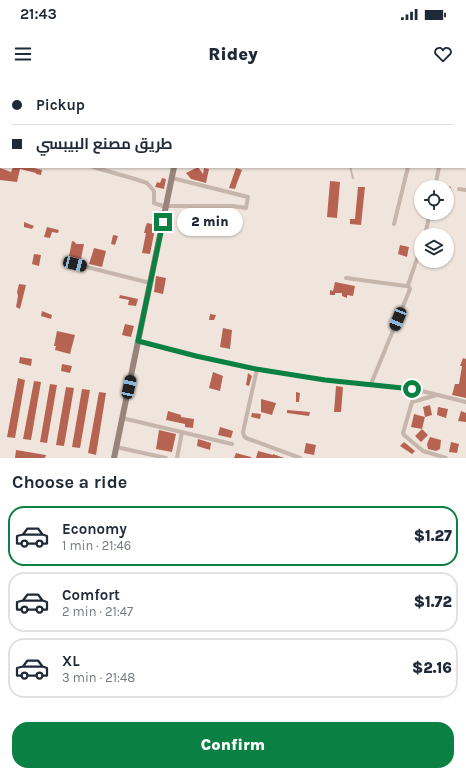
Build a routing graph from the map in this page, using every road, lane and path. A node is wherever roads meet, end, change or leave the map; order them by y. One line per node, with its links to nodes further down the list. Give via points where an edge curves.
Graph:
1 (103, 168): 6 (street)
2 (174, 168): 7 (main road)
3 (350, 168): 8 (lane)
4 (408, 168): 13 (street)
5 (438, 168): 9 (street)
6 (113, 169): 12 (street, via 147,183 154,191 154,203)
7 (172, 178): 12 (main road); 12 (street, via 248,197 246,208)
8 (353, 178)
9 (436, 180)
10 (459, 189): 11 (street)
11 (466, 190)
12 (166, 206): 17 (main road)
13 (394, 224)
14 (75, 264): 17 (street)
15 (414, 267): 18 (street)
16 (346, 278): 18 (street)
17 (150, 283): 19 (main road)
18 (408, 285): 21 (street, via 410,289)
19 (138, 341): 20 (street); 24 (main road)
20 (256, 369): 21 (street); 31 (street, via 244,436)
21 (371, 384): 22 (street)
22 (437, 394): 23 (street); 32 (street, via 412,402 403,432 423,452)
23 (466, 402)
24 (122, 418): 25 (street); 27 (main road)
25 (182, 432): 26 (street); 30 (street)
26 (232, 444)
27 (116, 447): 28 (main road); 29 (street)
28 (114, 458)
29 (166, 458)
30 (177, 458)
31 (298, 458)
32 (446, 458)

